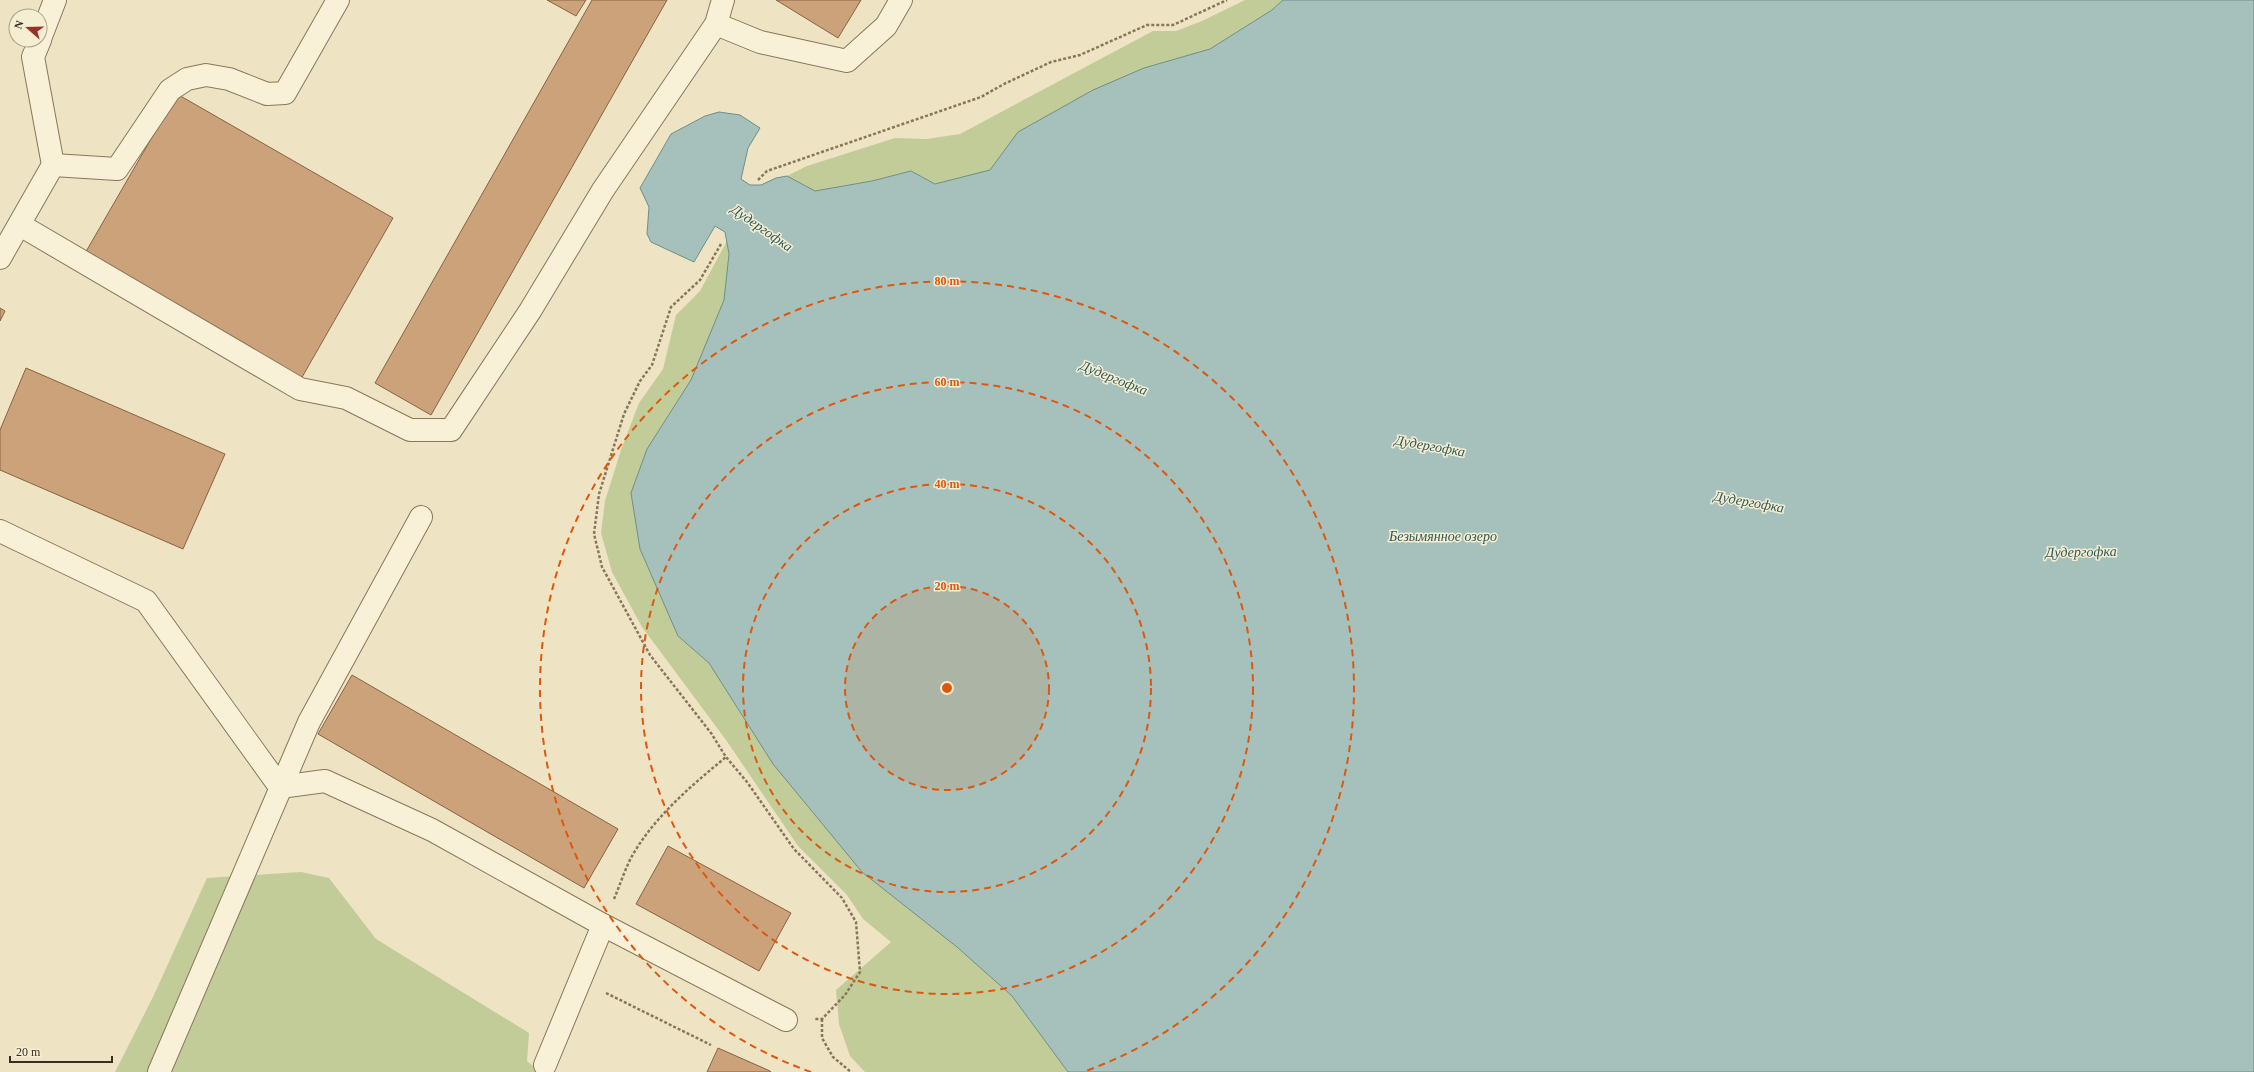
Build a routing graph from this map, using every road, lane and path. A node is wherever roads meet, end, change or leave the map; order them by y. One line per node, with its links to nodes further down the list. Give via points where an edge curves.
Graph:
1 (55, 0): 6 (lane)
2 (338, 0): 9 (lane, via 285,93 267,94 229,79 206,75 187,79 170,90 117,170)
3 (723, 0): 7 (lane)
4 (901, 0): 7 (lane, via 886,26 847,60 760,42)
5 (1227, 0): 10 (path, via 1173,25 1147,25 1080,55 1051,62 981,97 767,171)
6 (48, 19)
7 (716, 24): 11 (lane, via 602,190 530,311 451,430 410,430 346,398 300,389)
8 (37, 48): 9 (lane, via 33,57)
9 (53, 165): 11 (lane)
10 (758, 180)
11 (20, 225): 13 (lane)
12 (721, 244): 16 (path, via 700,280 671,307 652,365 640,381 624,414 599,494 594,534 602,567 650,655)
13 (0, 258)
14 (421, 517): 17 (lane, via 309,722)
15 (0, 531): 17 (lane, via 146,601)
16 (726, 757): 18 (path, via 679,797 632,856); 20 (path, via 747,782 794,850 842,898 856,922 860,972 845,995)
17 (280, 787): 18 (lane, via 325,781 432,830); 24 (lane)
18 (603, 925): 19 (lane); 21 (lane)
19 (581, 979): 22 (path); 23 (lane)
20 (822, 1019): 21 (path); 25 (path, via 822,1038 833,1057)
21 (786, 1020)
22 (711, 1045)
23 (545, 1065)
24 (159, 1072)
25 (850, 1072)

